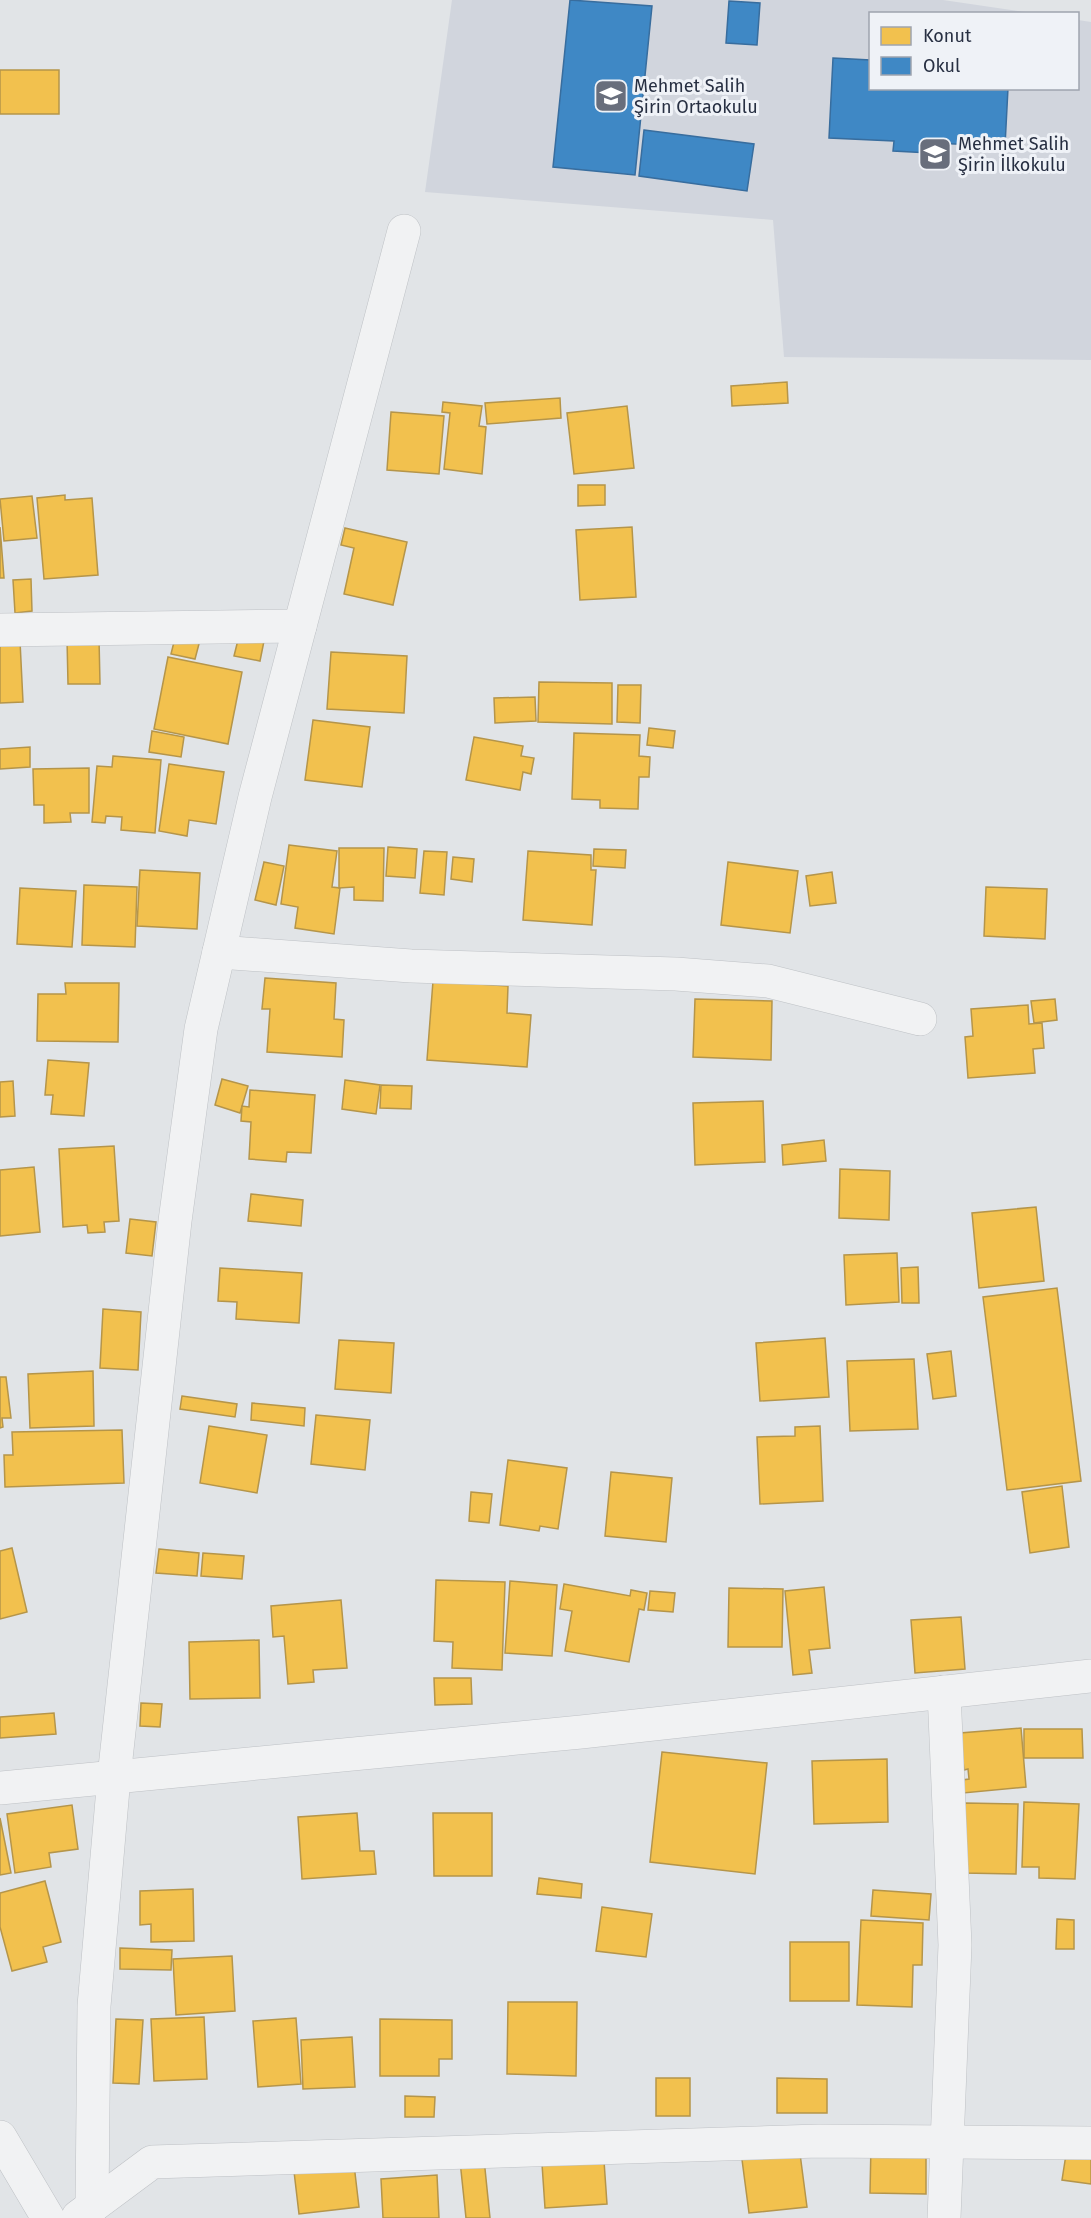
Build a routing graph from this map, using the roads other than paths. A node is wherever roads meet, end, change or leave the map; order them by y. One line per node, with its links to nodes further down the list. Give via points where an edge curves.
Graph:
1 (404, 231): 2 (street)
2 (300, 626): 3 (street); 4 (street)
3 (0, 630)
4 (219, 952): 5 (street, via 411,966 676,974 768,981); 8 (street, via 201,1029 175,1221)
5 (920, 1019)
6 (1091, 1676): 7 (street)
7 (944, 1692): 8 (street); 11 (street, via 955,1945)
8 (114, 1777): 9 (street); 13 (street, via 94,2006)
9 (0, 1788)
10 (0, 2138): 14 (street)
11 (947, 2142): 12 (street); 13 (street, via 819,2141 152,2162); 15 (street)
12 (1091, 2143)
13 (84, 2212)
14 (48, 2218)
15 (944, 2218)

